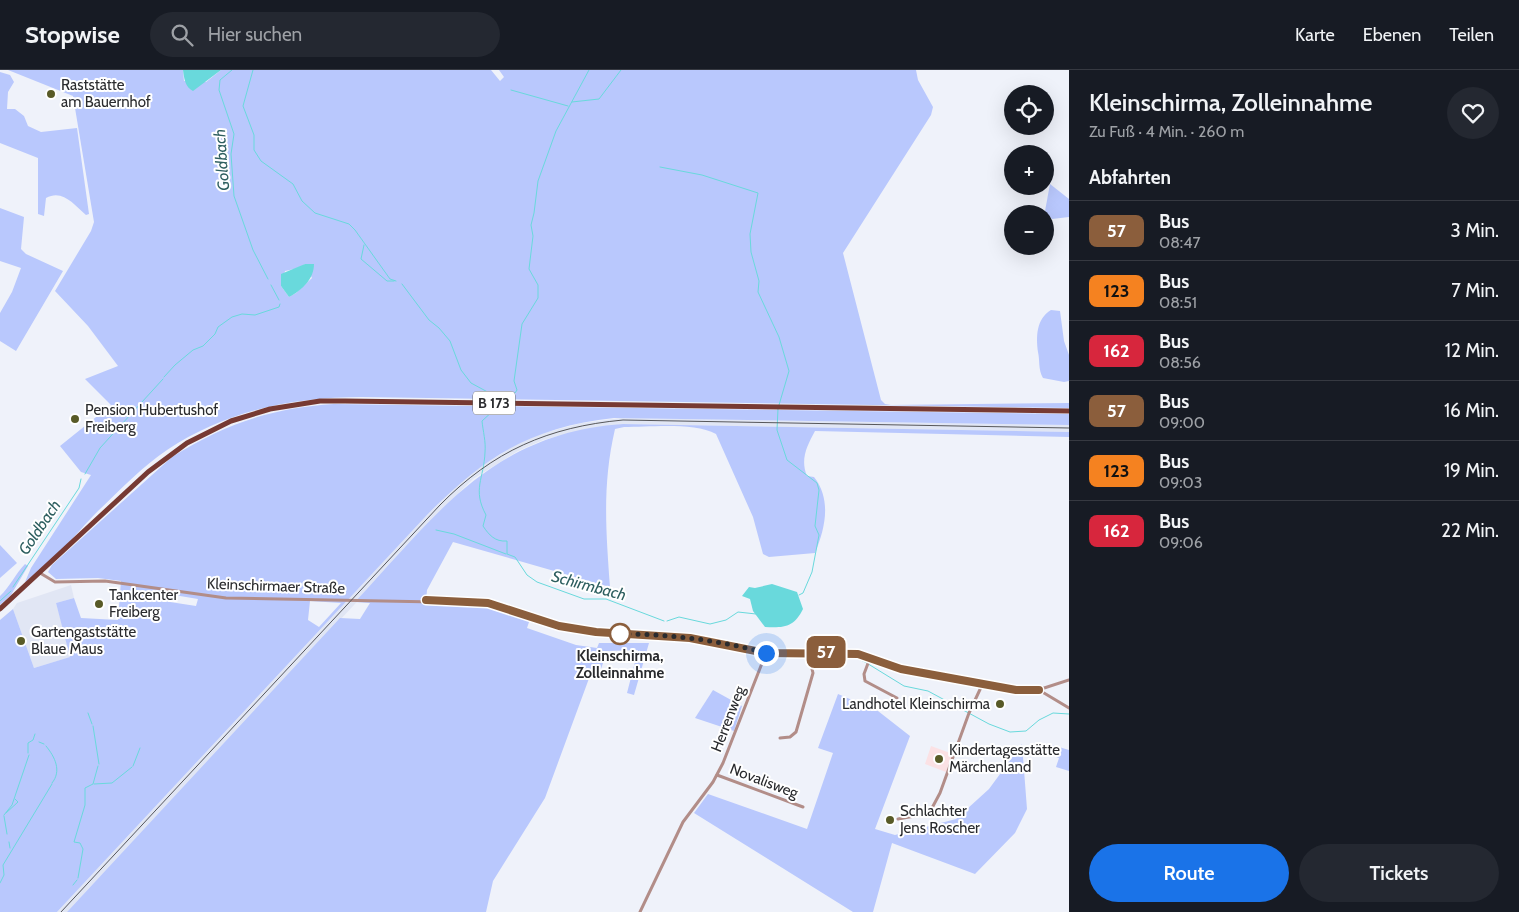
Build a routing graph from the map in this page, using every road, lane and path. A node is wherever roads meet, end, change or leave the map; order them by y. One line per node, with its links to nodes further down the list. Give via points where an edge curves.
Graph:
1 (1069, 411): 2 (main road, B 173, via 345,401 288,405 231,421 173,452)
2 (40, 573): 3 (main road, B 173); 4 (street, Kleinschirmaer Straße, via 55,582 105,581 226,598 488,603 579,630 690,638)
3 (0, 610)
4 (766, 653): 5 (street, Kleinschirmaer Straße); 13 (street, Herrenweg)
5 (808, 653): 6 (street, Kleinschirmaer Straße, via 846,652); 12 (street, via 813,673 796,732)
6 (869, 661): 8 (street, Kleinschirmaer Straße); 10 (street, via 865,680)
7 (1069, 680): 9 (street)
8 (983, 683): 9 (street, Kleinschirmaer Straße, via 1016,690); 15 (street, via 932,808 926,814)
9 (1039, 690): 11 (street)
10 (897, 698)
11 (1069, 708)
12 (780, 738)
13 (717, 775): 14 (street, Novalisweg); 16 (street, Herrenweg, via 683,822)
14 (803, 807)
15 (898, 819)
16 (640, 912)

